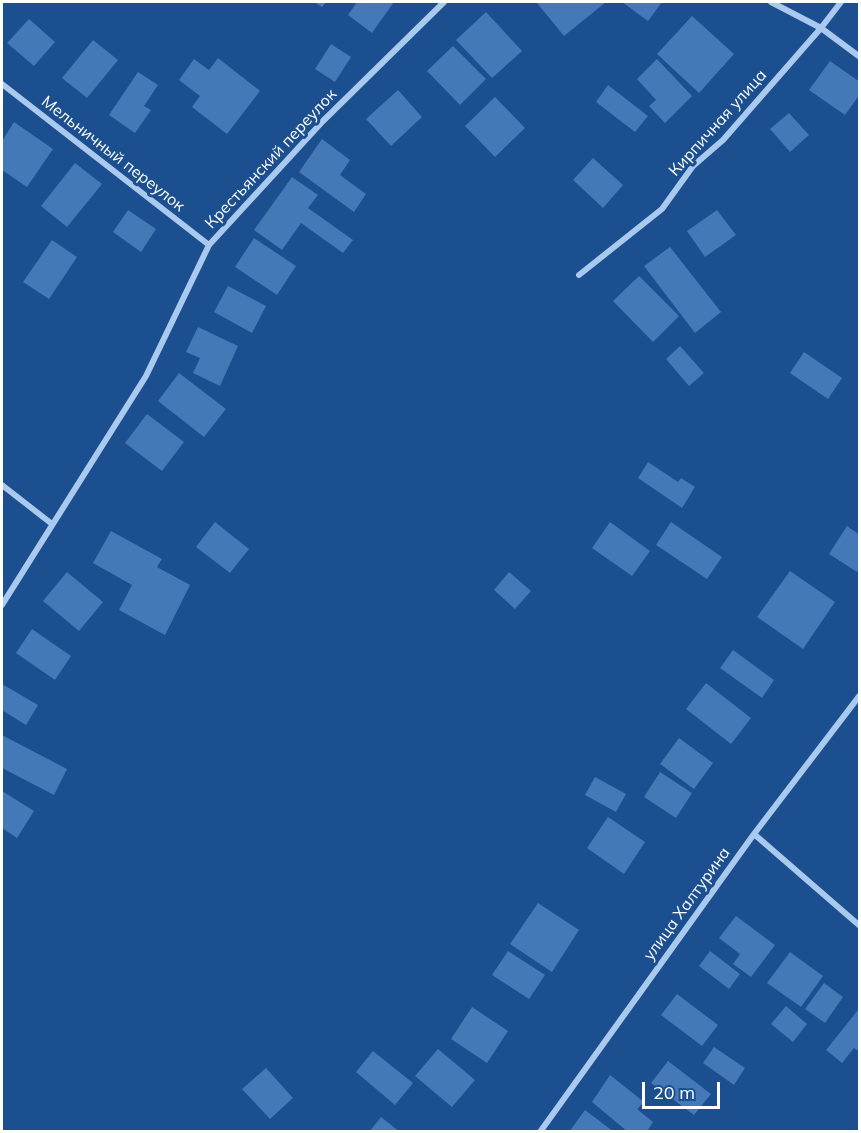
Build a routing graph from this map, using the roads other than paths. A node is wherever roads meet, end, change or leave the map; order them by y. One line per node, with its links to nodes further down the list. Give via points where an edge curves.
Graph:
1 (441, 2): 7 (street, Крестьянский переулок, via 323,121)
2 (771, 2): 4 (street)
3 (841, 2): 4 (street, Кирпичная улица)
4 (820, 28): 5 (street); 8 (street, Кирпичная улица, via 723,140 693,166 662,209)
5 (860, 57)
6 (2, 84): 7 (street, Мельничный переулок)
7 (209, 245): 10 (street, Крестьянский переулок, via 146,376)
8 (579, 275)
9 (2, 485): 10 (street)
10 (52, 524): 11 (street, Крестьянский переулок)
11 (2, 605)
12 (860, 695): 13 (street, улица Халтурина)
13 (754, 834): 14 (street); 15 (street, улица Халтурина)
14 (860, 926)
15 (540, 1131)

